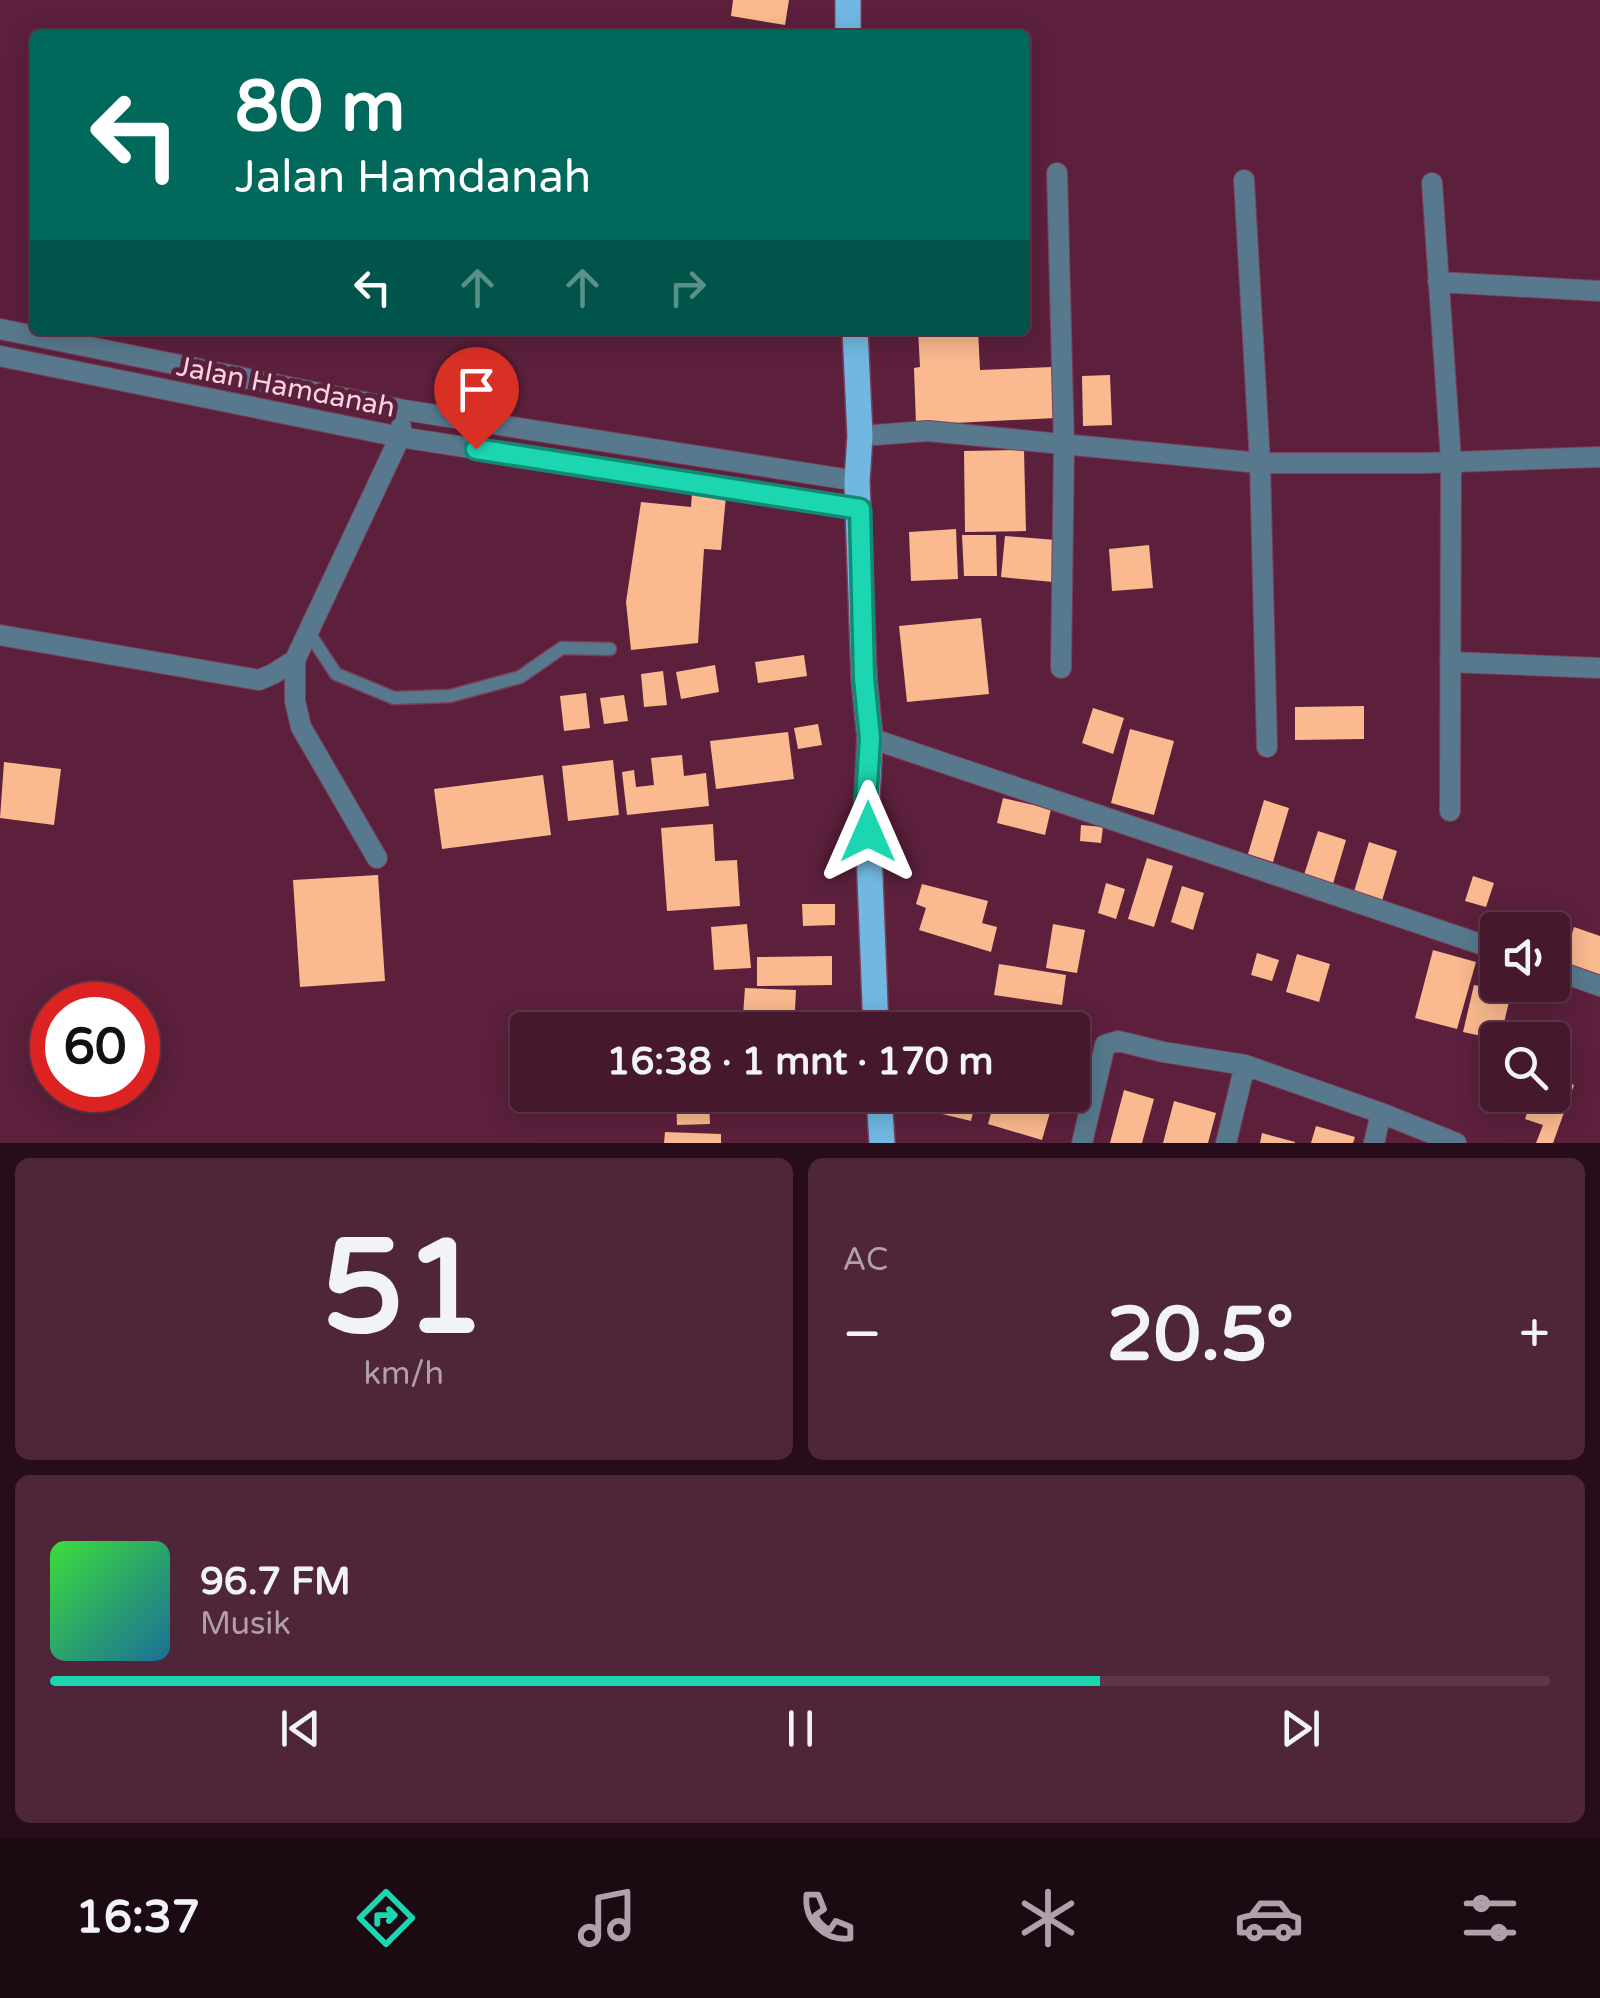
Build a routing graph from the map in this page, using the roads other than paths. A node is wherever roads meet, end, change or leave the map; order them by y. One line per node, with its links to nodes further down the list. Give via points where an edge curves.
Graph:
1 (848, 0): 2 (main road)
2 (848, 30)
3 (1057, 173): 14 (street)
4 (1244, 180): 17 (street)
5 (1432, 183): 6 (street)
6 (1438, 282): 7 (street); 16 (street)
7 (1600, 291)
8 (0, 329): 11 (street, Jalan Hamdanah)
9 (855, 335): 12 (main road)
10 (0, 356): 13 (street, Jalan Hamdanah)
11 (404, 410): 13 (street); 18 (street, Jalan Hamdanah)
12 (860, 436): 14 (street, via 928,432); 18 (main road)
13 (400, 437): 19 (street, Jalan Hamdanah); 20 (street)
14 (1064, 445): 17 (street); 25 (street)
15 (1600, 457): 16 (street)
16 (1450, 460): 17 (street); 24 (street)
17 (1260, 463): 28 (street)
18 (857, 482): 19 (main road)
19 (860, 509): 27 (main road)
20 (309, 633): 22 (lane, via 336,674 394,698 450,696 520,678 562,648); 23 (street)
21 (0, 635): 23 (street, via 259,680)
22 (610, 650)
23 (295, 660): 30 (street, via 301,727)
24 (1450, 662): 26 (street); 29 (street)
25 (1062, 668)
26 (1600, 668)
27 (870, 738): 31 (street); 34 (main road, via 866,800)
28 (1267, 747)
29 (1450, 812)
30 (377, 858)
31 (1480, 944)
32 (1570, 975): 33 (street)
33 (1600, 986)
34 (875, 1012)
35 (1245, 1065): 37 (street); 39 (street, via 1118,1041 1105,1046); 40 (street)
36 (880, 1112): 38 (main road)
37 (1381, 1113): 41 (street); 42 (street)
38 (882, 1143)
39 (1082, 1143)
40 (1226, 1143)
41 (1374, 1143)
42 (1456, 1143)

